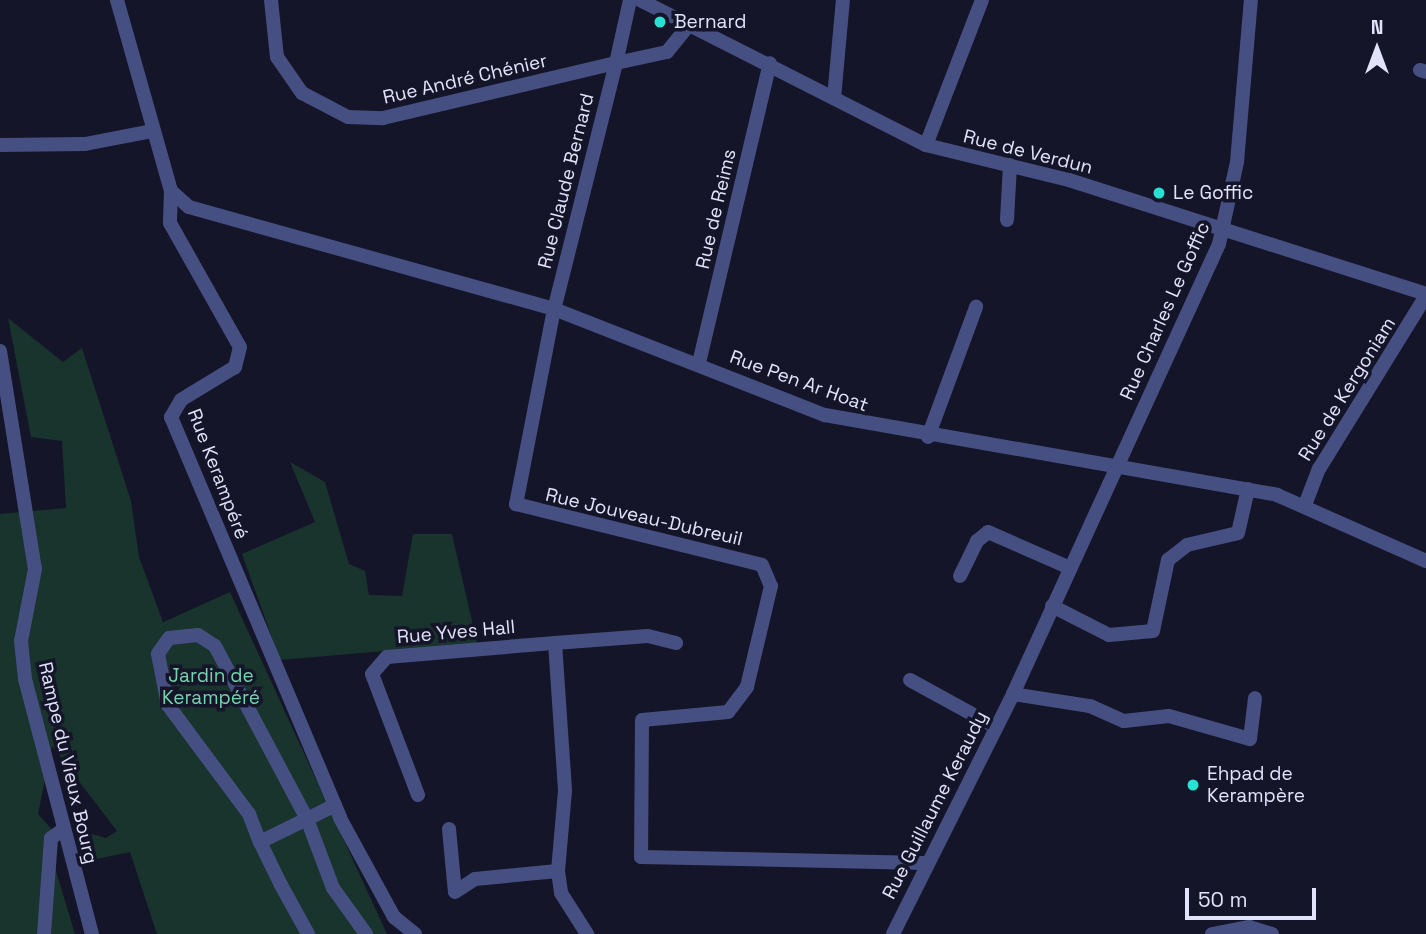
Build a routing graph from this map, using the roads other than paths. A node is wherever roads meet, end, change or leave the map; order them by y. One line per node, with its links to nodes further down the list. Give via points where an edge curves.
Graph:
1 (117, 0): 12 (street, Rue Kerampéré)
2 (271, 0): 9 (street, Rue André Chénier, via 277,57 302,93 348,117 383,118)
3 (630, 0): 9 (street, Rue Claude Bernard)
4 (640, 0): 8 (street, Rue de Verdun)
5 (844, 0): 11 (street)
6 (982, 0): 14 (street)
7 (1251, 0): 18 (street, Rue Charles Le Goffic)
8 (689, 25): 9 (street, Rue André Chénier, via 667,52); 10 (street, Rue de Verdun)
9 (616, 63): 21 (street, Rue Claude Bernard)
10 (770, 64): 11 (street, Rue de Verdun); 23 (street, Rue de Reims)
11 (834, 98): 14 (street, Rue de Verdun)
12 (152, 131): 13 (street, via 85,144); 16 (street, Rue Kerampéré)
13 (0, 145)
14 (926, 145): 15 (street, Rue de Verdun)
15 (1010, 165): 17 (street); 18 (street, Rue de Verdun)
16 (171, 191): 21 (street, Rue Pen Ar Hoat, via 189,207); 39 (street, Rue Kerampéré, via 170,223 240,347 234,367 181,400 172,417)
17 (1007, 220)
18 (1224, 229): 19 (street, Rue de Verdun); 25 (street, Rue Charles Le Goffic)
19 (1426, 295): 27 (street, Rue de Kergoniam, via 1319,469)
20 (976, 307): 24 (street)
21 (554, 309): 23 (street, Rue Pen Ar Hoat); 44 (street, Rue Jouveau-Dubreuil, via 516,504 762,565 771,586 747,687 728,712 642,720 641,857)
22 (0, 352): 42 (street, Rampe du Vieux Bourg, via 35,569 21,641 25,679)
23 (699, 363): 24 (street, Rue Pen Ar Hoat, via 825,415)
24 (928, 437): 25 (street, Rue Pen Ar Hoat)
25 (1116, 466): 26 (street, Rue Pen Ar Hoat); 29 (street, Rue Guillaume Keraudy)
26 (1248, 489): 27 (street, Rue Pen Ar Hoat); 31 (street, via 1238,533 1187,545 1168,560 1153,631 1109,635)
27 (1305, 505): 28 (street, Rue Pen Ar Hoat)
28 (1426, 561)
29 (1070, 568): 30 (street, via 988,532 977,541); 31 (street, Rue Guillaume Keraudy)
30 (960, 576)
31 (1052, 606): 35 (street, Rue Guillaume Keraudy)
32 (555, 643): 33 (street, Rue Yves Hall, via 648,636); 38 (street, Rue Yves Hall, via 387,657 379,665 372,674 378,701); 45 (street, via 565,791)
33 (676, 643)
34 (911, 680): 37 (street)
35 (1013, 694): 36 (street, via 1090,706 1124,721 1169,716 1250,739); 37 (street, Rue Guillaume Keraudy)
36 (1255, 698)
37 (996, 727): 44 (street, Rue Guillaume Keraudy)
38 (418, 794)
39 (335, 805): 40 (street); 50 (street, Rue Kerampéré, via 394,917)
40 (307, 819): 43 (street); 43 (street, via 215,646 198,635 169,638 158,654 168,705 249,814); 49 (street, via 333,888)
41 (449, 829): 45 (street, via 455,892 475,879)
42 (63, 830): 46 (street, via 51,838); 47 (street, Rampe du Vieux Bourg)
43 (260, 842): 48 (street)
44 (923, 863): 52 (street, Rue Guillaume Keraudy)
45 (558, 871): 51 (street, via 561,893)
46 (44, 934)
47 (92, 934)
48 (308, 934)
49 (366, 934)
50 (415, 934)
51 (587, 934)
52 (894, 934)
53 (1212, 934): 54 (street, via 1249,927)
54 (1272, 934)

